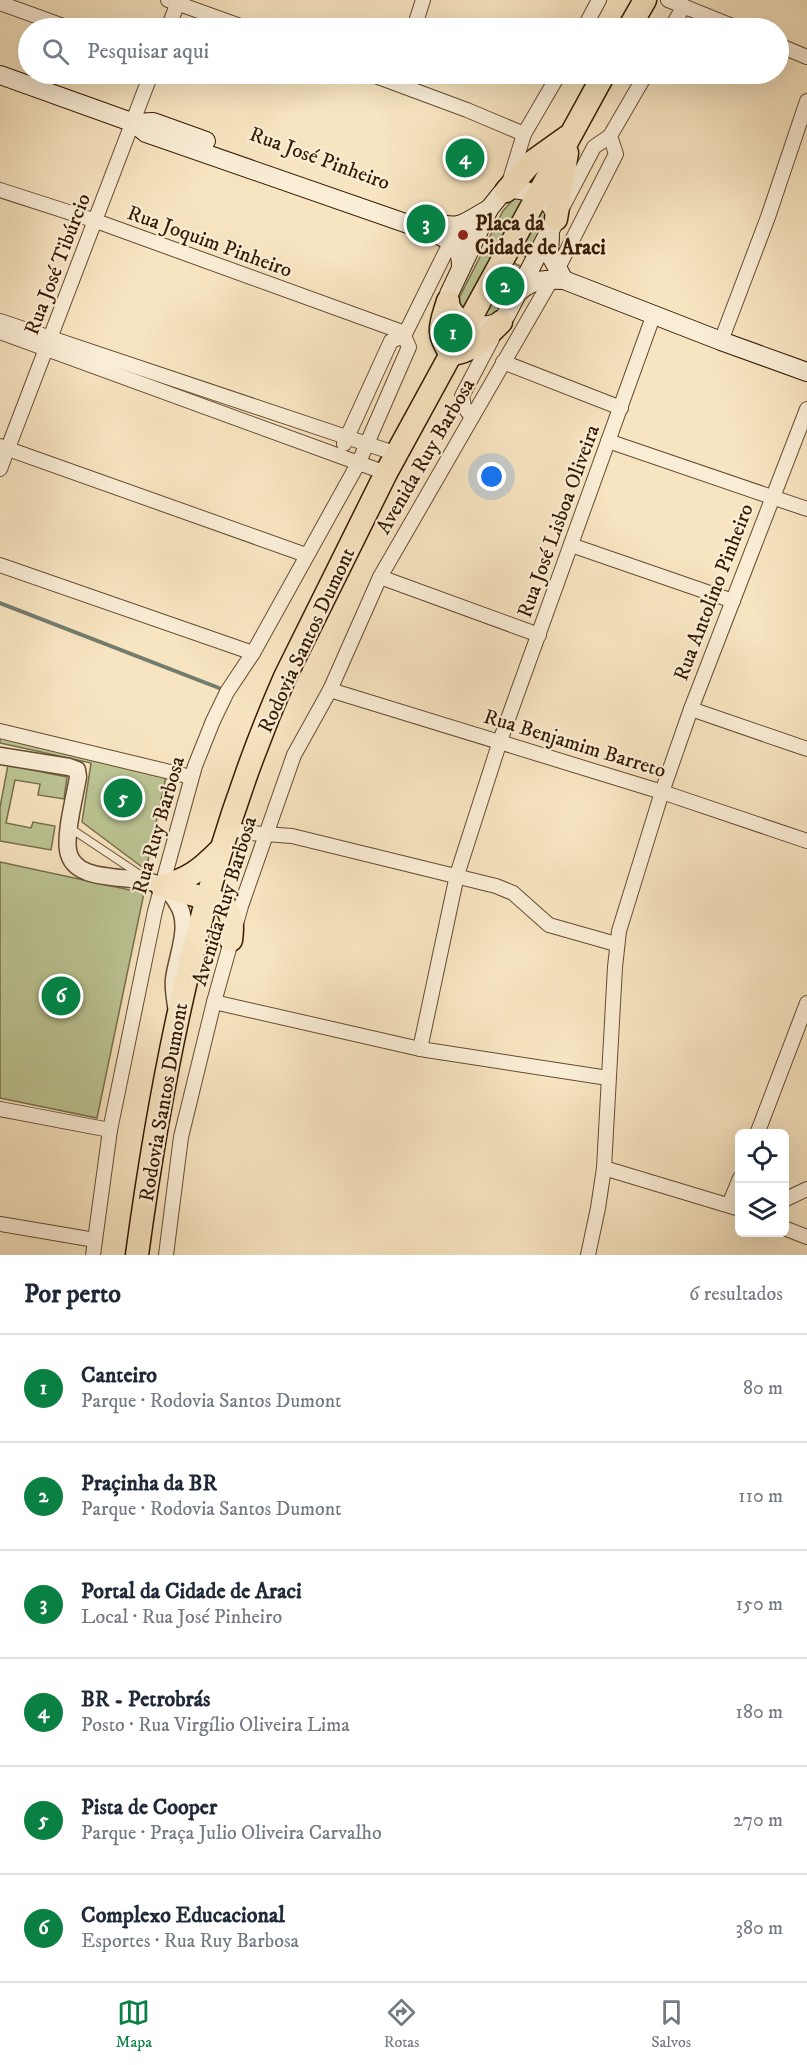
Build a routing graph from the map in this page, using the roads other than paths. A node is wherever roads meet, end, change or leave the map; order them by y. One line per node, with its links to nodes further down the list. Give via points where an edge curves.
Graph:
1 (423, 0): 11 (street)
2 (599, 0): 12 (street)
3 (645, 0): 13 (highway)
4 (668, 0): 7 (street)
5 (175, 1): 9 (street); 10 (street)
6 (0, 3): 8 (street)
7 (685, 3): 14 (street); 15 (street)
8 (41, 18)
9 (171, 18)
10 (220, 18)
11 (417, 18)
12 (589, 18)
13 (635, 18)
14 (677, 18)
15 (716, 18)
16 (789, 50): 17 (street)
17 (807, 57)
18 (0, 75): 19 (main road, Rua José Pinheiro)
19 (18, 81)
20 (25, 84): 27 (main road, Rua José Pinheiro)
21 (148, 84): 27 (street, Rua José Tibúrcio)
22 (410, 84): 28 (street)
23 (553, 84): 28 (street)
24 (598, 84): 29 (highway, Rodovia Santos Dumont)
25 (640, 84): 30 (street)
26 (807, 100): 48 (street)
27 (134, 123): 35 (street, Rua José Tibúrcio); 37 (main road, Rua José Pinheiro, via 153,122 448,226)
28 (524, 134): 32 (street)
29 (570, 134): 32 (highway, via 532,162); 33 (highway, Rodovia Santos Dumont); 36 (highway)
30 (610, 136): 36 (street, via 594,147); 39 (street, Avenida Ruy Barbosa, via 616,154)
31 (0, 190): 35 (street, Rua Joquim Pinheiro)
32 (506, 191): 33 (main road, via 523,189); 34 (main road)
33 (538, 195): 36 (main road, via 551,204); 44 (highway, Rodovia Santos Dumont)
34 (489, 210): 37 (main road); 38 (main road)
35 (96, 221): 47 (street, Rua Joquim Pinheiro); 49 (street, Rua José Tibúrcio)
36 (553, 226): 39 (main road, via 548,248); 40 (main road)
37 (455, 234): 38 (main road); 47 (street)
38 (461, 267): 41 (main road)
39 (557, 276): 40 (main road, via 535,281); 42 (main road); 51 (street, Avenida Ruy Barbosa)
40 (519, 292): 45 (main road)
41 (448, 301): 44 (main road, via 456,314); 50 (highway, via 441,333)
42 (654, 314): 48 (main road); 53 (street, Rua José Lisboa Oliveira)
43 (0, 321): 49 (street)
44 (468, 321): 45 (main road, via 486,327); 50 (highway, Rodovia Santos Dumont)
45 (501, 321): 50 (highway, via 476,345); 55 (street, via 462,396)
46 (0, 332): 49 (street)
47 (404, 335): 56 (street, via 391,341); 58 (street, Rua Ruy Barbosa, via 409,348)
48 (721, 341): 52 (main road)
49 (49, 342): 56 (street); 59 (street, Rua José Tibúrcio); 60 (street)
50 (451, 354): 62 (highway, Rodovia Santos Dumont)
51 (503, 362): 53 (street); 55 (street, Avenida Ruy Barbosa)
52 (807, 372)
53 (621, 408): 57 (street, Rua José Lisboa Oliveira)
54 (807, 409): 64 (street, Rua Antolino Pinheiro)
55 (472, 417): 69 (street, Avenida Ruy Barbosa)
56 (347, 436): 58 (street); 60 (street)
57 (608, 441): 64 (street); 66 (street, Rua José Lisboa Oliveira)
58 (368, 443): 61 (street, Rua Ruy Barbosa); 62 (street)
59 (4, 448): 63 (street, Rua José Tibúrcio); 67 (street)
60 (340, 454): 61 (street)
61 (359, 462): 62 (street); 67 (street, Rua Ruy Barbosa)
62 (392, 463): 83 (highway, Rodovia Santos Dumont, via 285,677)
63 (0, 469)
64 (773, 496): 65 (street); 70 (street, Rua Antolino Pinheiro)
65 (807, 509)
66 (571, 545): 70 (street); 71 (street, Rua José Lisboa Oliveira)
67 (306, 555): 72 (street, Rua Ruy Barbosa)
68 (0, 565): 72 (street)
69 (380, 577): 71 (street); 73 (street, Avenida Ruy Barbosa)
70 (733, 601): 74 (street, Rua Antolino Pinheiro)
71 (539, 635): 76 (street, Rua José Lisboa Oliveira)
72 (253, 653): 79 (street, Rua Ruy Barbosa, via 227,692)
73 (330, 690): 76 (street, Rua Benjamim Barreto); 82 (street, Avenida Ruy Barbosa, via 294,755)
74 (691, 709): 77 (street); 80 (street, Rua Antolino Pinheiro)
75 (0, 731): 79 (street)
76 (500, 741): 80 (street, Rua Benjamim Barreto); 85 (street, Rua José Lisboa Oliveira)
77 (807, 748)
78 (0, 756): 81 (street, via 76,770)
79 (191, 777): 86 (street, Rua Ruy Barbosa)
80 (662, 792): 84 (street, Rua Benjamim Barreto); 89 (street, Rua Antolino Pinheiro)
81 (69, 828): 86 (lane); 86 (street, via 68,853 80,868 97,875)
82 (265, 834): 83 (street); 85 (street, via 292,836); 88 (street, Avenida Ruy Barbosa)
83 (223, 839): 86 (highway, via 194,874); 87 (highway, Rodovia Santos Dumont)
84 (807, 841)
85 (457, 875): 89 (street, via 506,889 553,927); 93 (street, Rua José Lisboa Oliveira)
86 (156, 884): 87 (highway); 92 (street, via 177,903 184,918 173,981); 97 (street, Rua Ruy Barbosa, via 155,910)
87 (206, 898): 88 (highway, via 227,908 233,924); 92 (highway, Rodovia Santos Dumont)
88 (231, 940): 90 (street, Avenida Ruy Barbosa)
89 (616, 944): 94 (street, Rua Antolino Pinheiro)
90 (214, 1002): 93 (street); 109 (street, Avenida Ruy Barbosa, via 181,1137)
91 (807, 1003): 96 (street)
92 (177, 1014): 108 (highway, Rodovia Santos Dumont)
93 (420, 1049): 94 (street)
94 (608, 1078): 98 (street, Rua Antolino Pinheiro)
95 (0, 1109): 97 (street)
96 (759, 1129)
97 (110, 1130): 106 (street, Rua Ruy Barbosa)
98 (604, 1168): 102 (street); 110 (street, Rua Antolino Pinheiro)
99 (739, 1183): 102 (street)
100 (807, 1189): 101 (street)
101 (789, 1198)
102 (734, 1207)
103 (0, 1224): 106 (street)
104 (789, 1230): 105 (street)
105 (807, 1238)
106 (95, 1240): 107 (street, Rua Ruy Barbosa)
107 (93, 1255)
108 (137, 1255)
109 (166, 1255)
110 (588, 1255)

